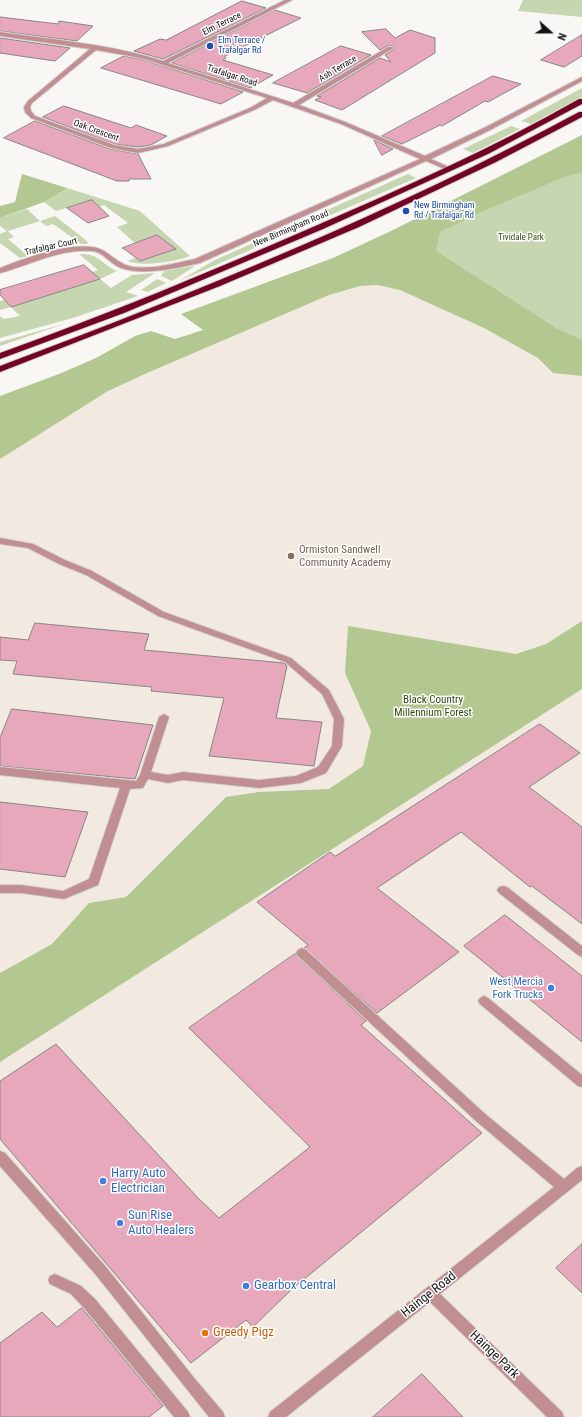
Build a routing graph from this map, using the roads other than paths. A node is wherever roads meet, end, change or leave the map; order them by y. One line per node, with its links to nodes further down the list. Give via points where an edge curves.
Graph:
1 (289, 0): 5 (street, Elm Terrace)
2 (0, 34): 3 (street, Trafalgar Road)
3 (95, 48): 5 (street, Trafalgar Road, via 142,56); 7 (street, Oak Crescent, via 30,102 28,112 33,117 113,147 138,151 166,145)
4 (390, 48): 9 (street, Ash Terrace)
5 (163, 63): 7 (street, Trafalgar Road)
6 (582, 80): 11 (street, New Birmingham Road)
7 (272, 98): 9 (street, Trafalgar Road)
8 (582, 101): 12 (highway, New Birmingham Road)
9 (294, 105): 11 (street, Trafalgar Road, via 343,123)
10 (582, 114): 13 (highway)
11 (427, 160): 12 (street, Trafalgar Road); 14 (street, New Birmingham Road)
12 (449, 169): 13 (highway); 16 (highway, New Birmingham Road, via 283,244 70,332)
13 (463, 175): 17 (highway, via 289,255 82,339)
14 (197, 260): 15 (street, Trafalgar Court, via 157,267 129,268 98,250 82,248)
15 (0, 271)
16 (0, 356)
17 (0, 369)
18 (0, 541): 21 (street, via 30,546 88,573 161,614 288,660 326,692 339,719 337,746 322,770 297,780 260,784 182,776 168,779)
19 (164, 717): 21 (street)
20 (0, 771): 22 (street)
21 (145, 775): 22 (street, via 139,785)
22 (126, 784): 23 (street, via 94,882 64,895)
23 (0, 889)
24 (503, 890): 25 (street)
25 (582, 952)
26 (302, 954): 31 (street, via 480,1117)
27 (484, 1001): 28 (street)
28 (582, 1082)
29 (0, 1157): 35 (street, via 101,1271)
30 (582, 1172): 31 (street, Hainge Road)
31 (564, 1187): 33 (street, Hainge Road)
32 (55, 1280): 34 (street, via 76,1290 90,1304)
33 (431, 1294): 36 (street, Hainge Road); 37 (street, Hainge Park)
34 (183, 1417)
35 (218, 1417)
36 (275, 1417)
37 (557, 1417)

